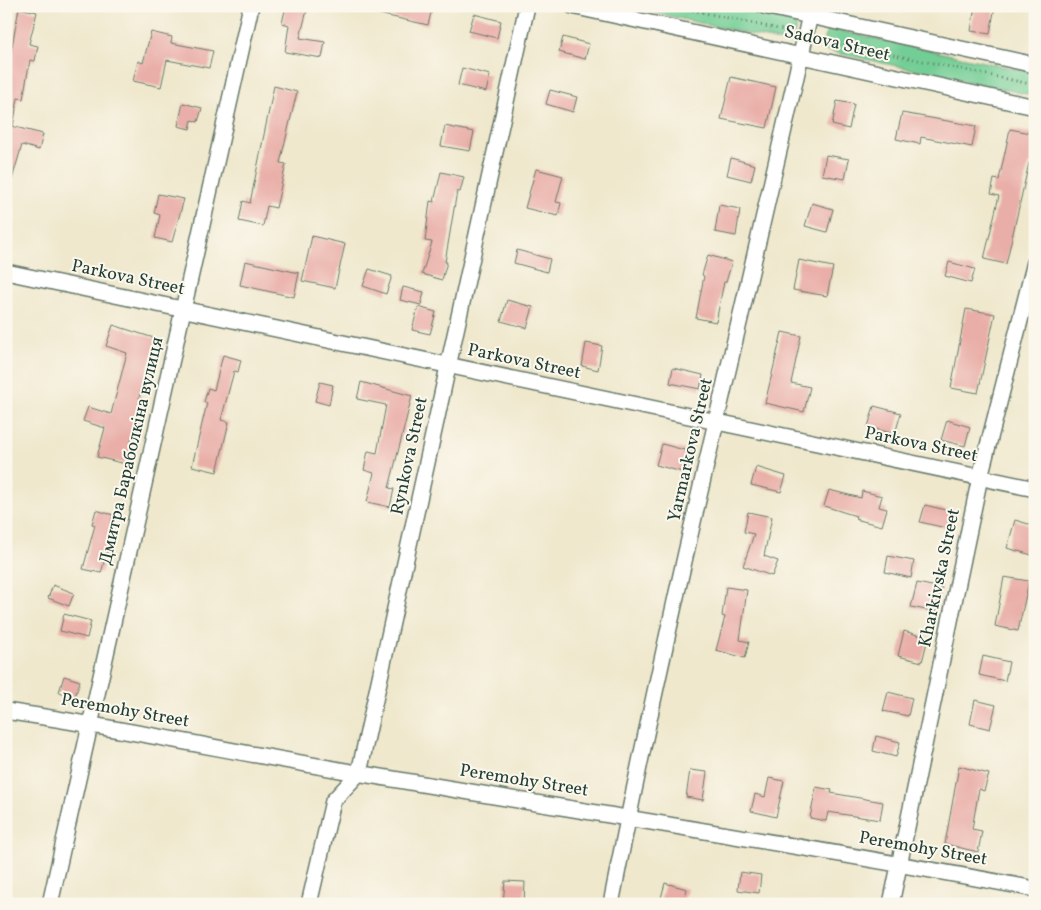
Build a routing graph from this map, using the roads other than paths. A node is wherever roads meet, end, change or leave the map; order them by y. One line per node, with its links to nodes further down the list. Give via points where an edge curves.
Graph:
1 (251, 6): 11 (street, Дмитра Бараболкіна вулиця)
2 (527, 6): 12 (street, Rynkova Street)
3 (572, 6): 6 (street, Sadova Street)
4 (764, 6): 5 (street, Sadova Street)
5 (811, 11): 6 (street, Yarmarkova Street); 7 (street, Sadova Street)
6 (801, 55): 8 (street, Sadova Street); 13 (street, Yarmarkova Street)
7 (1035, 65)
8 (1035, 107)
9 (1035, 262): 14 (street, Kharkivska Street)
10 (6, 272): 11 (street, Parkova Street)
11 (184, 309): 12 (street, Parkova Street); 17 (street, Дмитра Бараболкіна вулиця)
12 (449, 365): 13 (street, Parkova Street); 18 (street, Rynkova Street)
13 (716, 422): 14 (street, Parkova Street); 19 (street, Yarmarkova Street)
14 (980, 477): 15 (street, Parkova Street); 20 (street, Kharkivska Street)
15 (1035, 488)
16 (6, 711): 17 (street, Peremohy Street)
17 (90, 723): 18 (street, Peremohy Street); 22 (street, Дмитра Бараболкіна вулиця)
18 (359, 773): 19 (street, Peremohy Street); 23 (street, Rynkova Street, via 333,802)
19 (628, 818): 20 (street, Peremohy Street); 24 (street, Yarmarkova Street)
20 (900, 864): 21 (street, Peremohy Street); 25 (street, Kharkivska Street)
21 (1035, 889)
22 (50, 904)
23 (310, 904)
24 (611, 904)
25 (891, 904)

